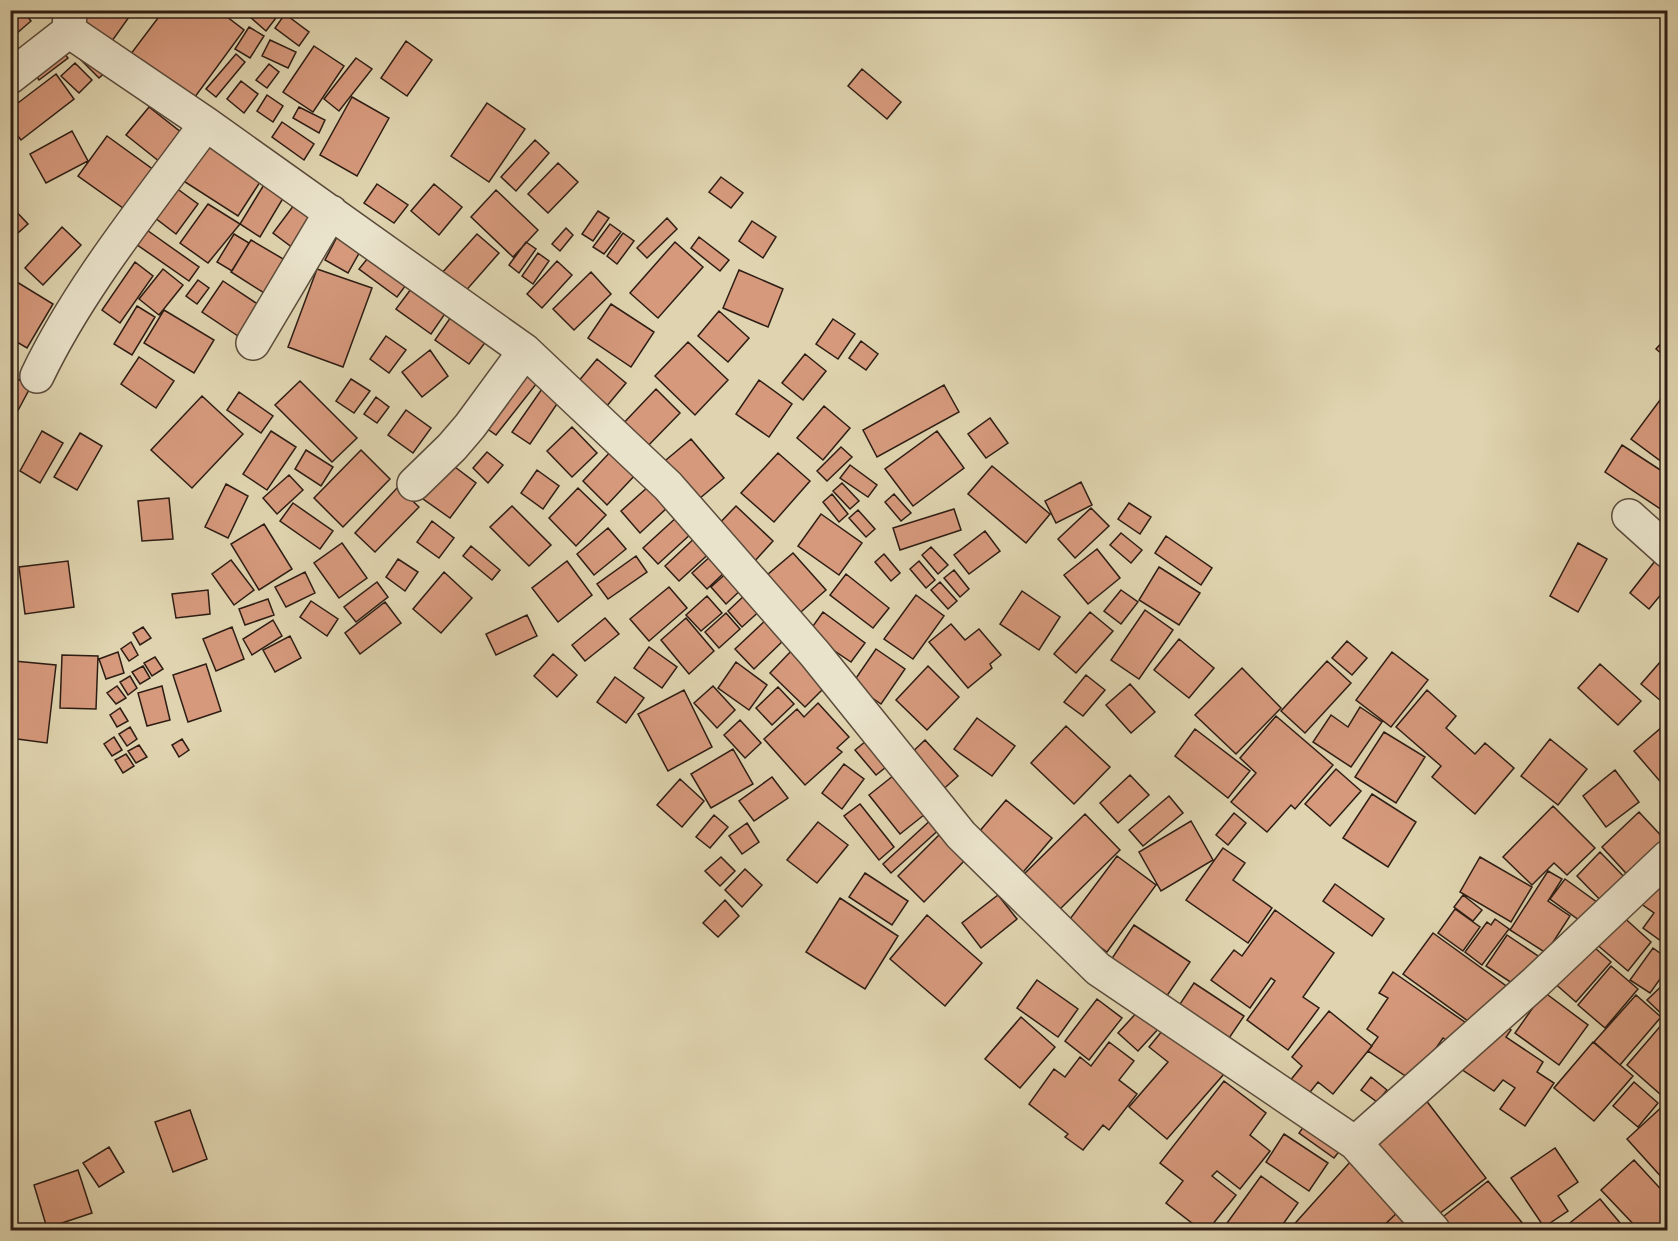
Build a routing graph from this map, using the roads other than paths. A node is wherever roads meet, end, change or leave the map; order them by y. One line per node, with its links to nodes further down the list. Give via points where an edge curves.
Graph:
1 (69, 21): 2 (street); 3 (street)
2 (10, 77)
3 (206, 124): 4 (street); 7 (street, via 90,284 54,340)
4 (331, 212): 5 (street); 6 (street)
5 (253, 343)
6 (525, 351): 8 (street, via 470,426); 12 (street, via 668,486 815,654 961,835 1098,969)
7 (37, 376)
8 (414, 484)
9 (1629, 516): 10 (street)
10 (1668, 551)
11 (1668, 857): 12 (street, via 1536,982)
12 (1355, 1143): 13 (street)
13 (1433, 1230)

